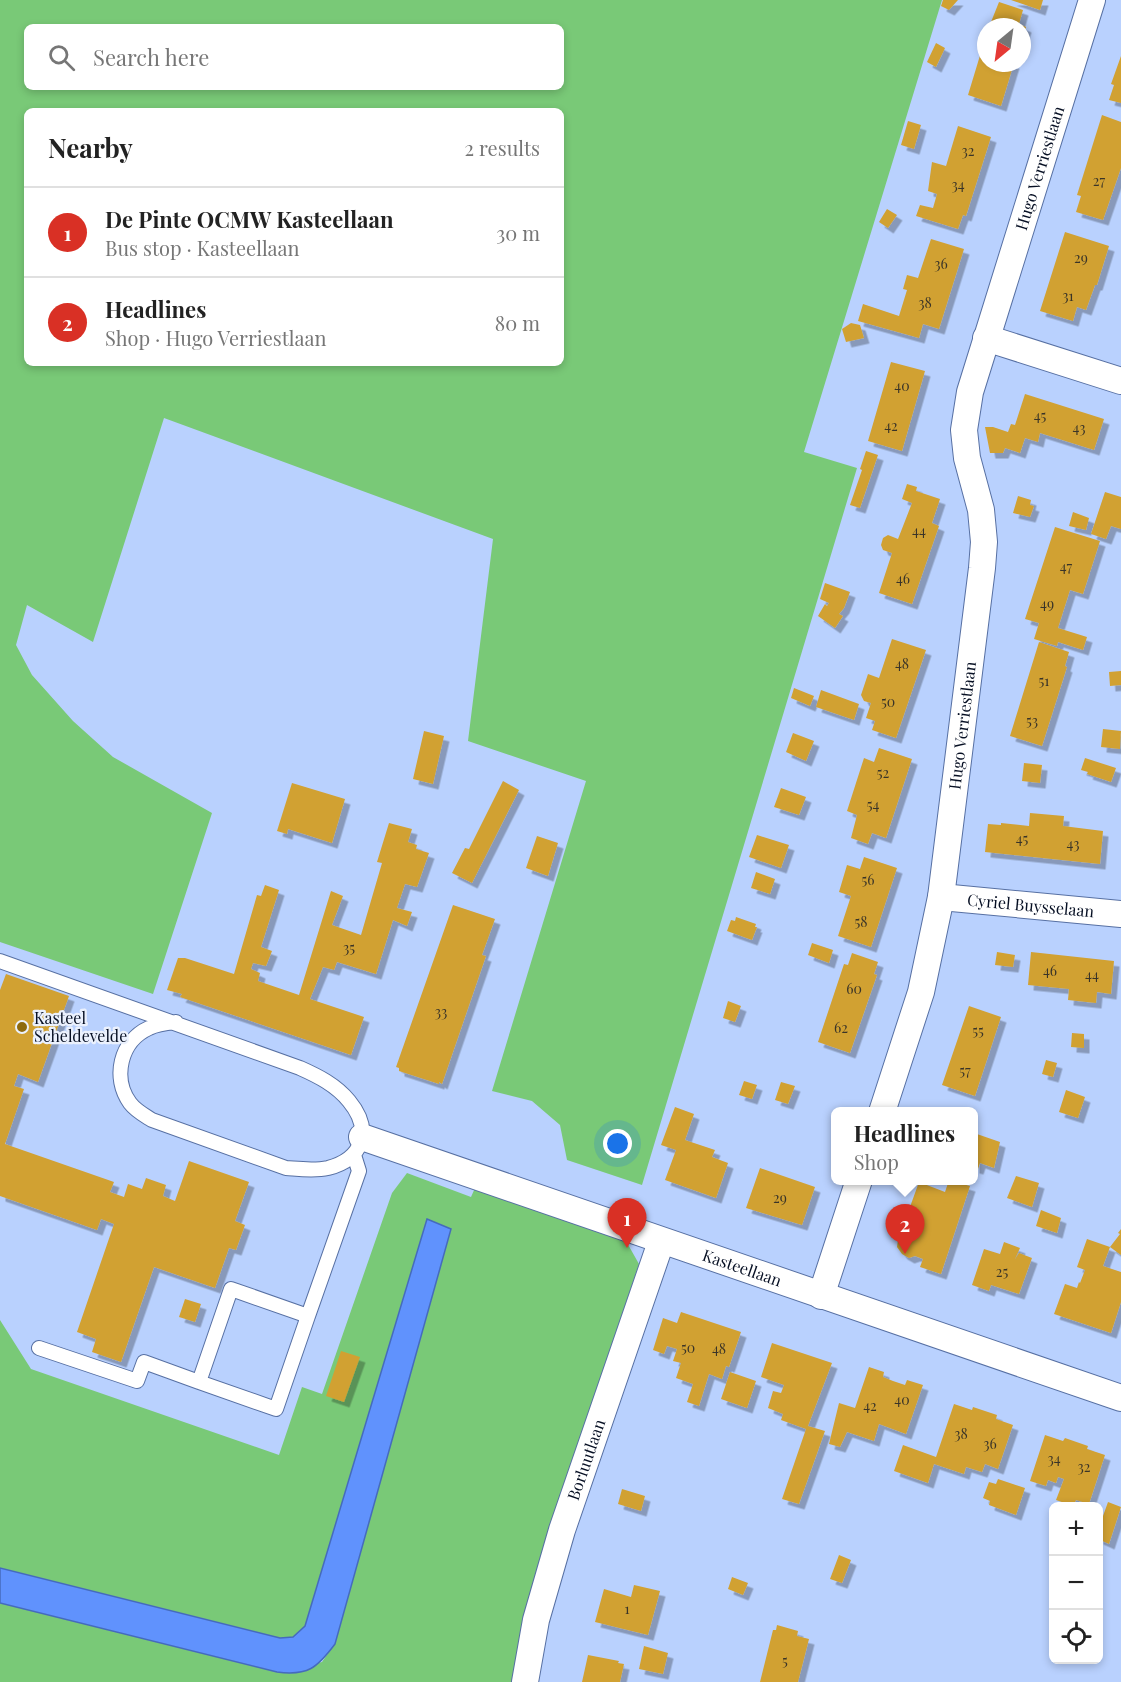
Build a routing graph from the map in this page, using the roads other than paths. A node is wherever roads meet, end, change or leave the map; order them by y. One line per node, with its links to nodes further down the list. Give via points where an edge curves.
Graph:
1 (1092, 0): 2 (street, Hugo Verriestlaan)
2 (986, 338): 3 (street); 4 (street, Hugo Verriestlaan, via 970,392 964,430 984,542)
3 (1121, 381)
4 (941, 897): 5 (street, Cyriel Buysselaan); 8 (street, Hugo Verriestlaan, via 921,992)
5 (1121, 914)
6 (0, 961): 7 (lane)
7 (176, 1022): 9 (lane, via 319,1077 350,1102 359,1116 363,1130); 9 (lane, via 149,1028 134,1039 123,1056 121,1082 128,1099 141,1114 286,1168 326,1168 342,1163)
8 (884, 1107)
9 (358, 1146): 11 (street, Kasteellaan); 13 (lane, via 359,1171)
10 (857, 1185): 12 (street)
11 (661, 1242): 12 (street, Kasteellaan); 17 (street, Borluutlaan, via 562,1530 536,1620)
12 (821, 1296): 16 (street, Kasteellaan)
13 (308, 1316): 15 (lane, via 231,1289); 15 (lane, via 276,1409)
14 (39, 1348): 15 (lane, via 137,1381 144,1362)
15 (199, 1382)
16 (1121, 1398)
17 (525, 1682)

